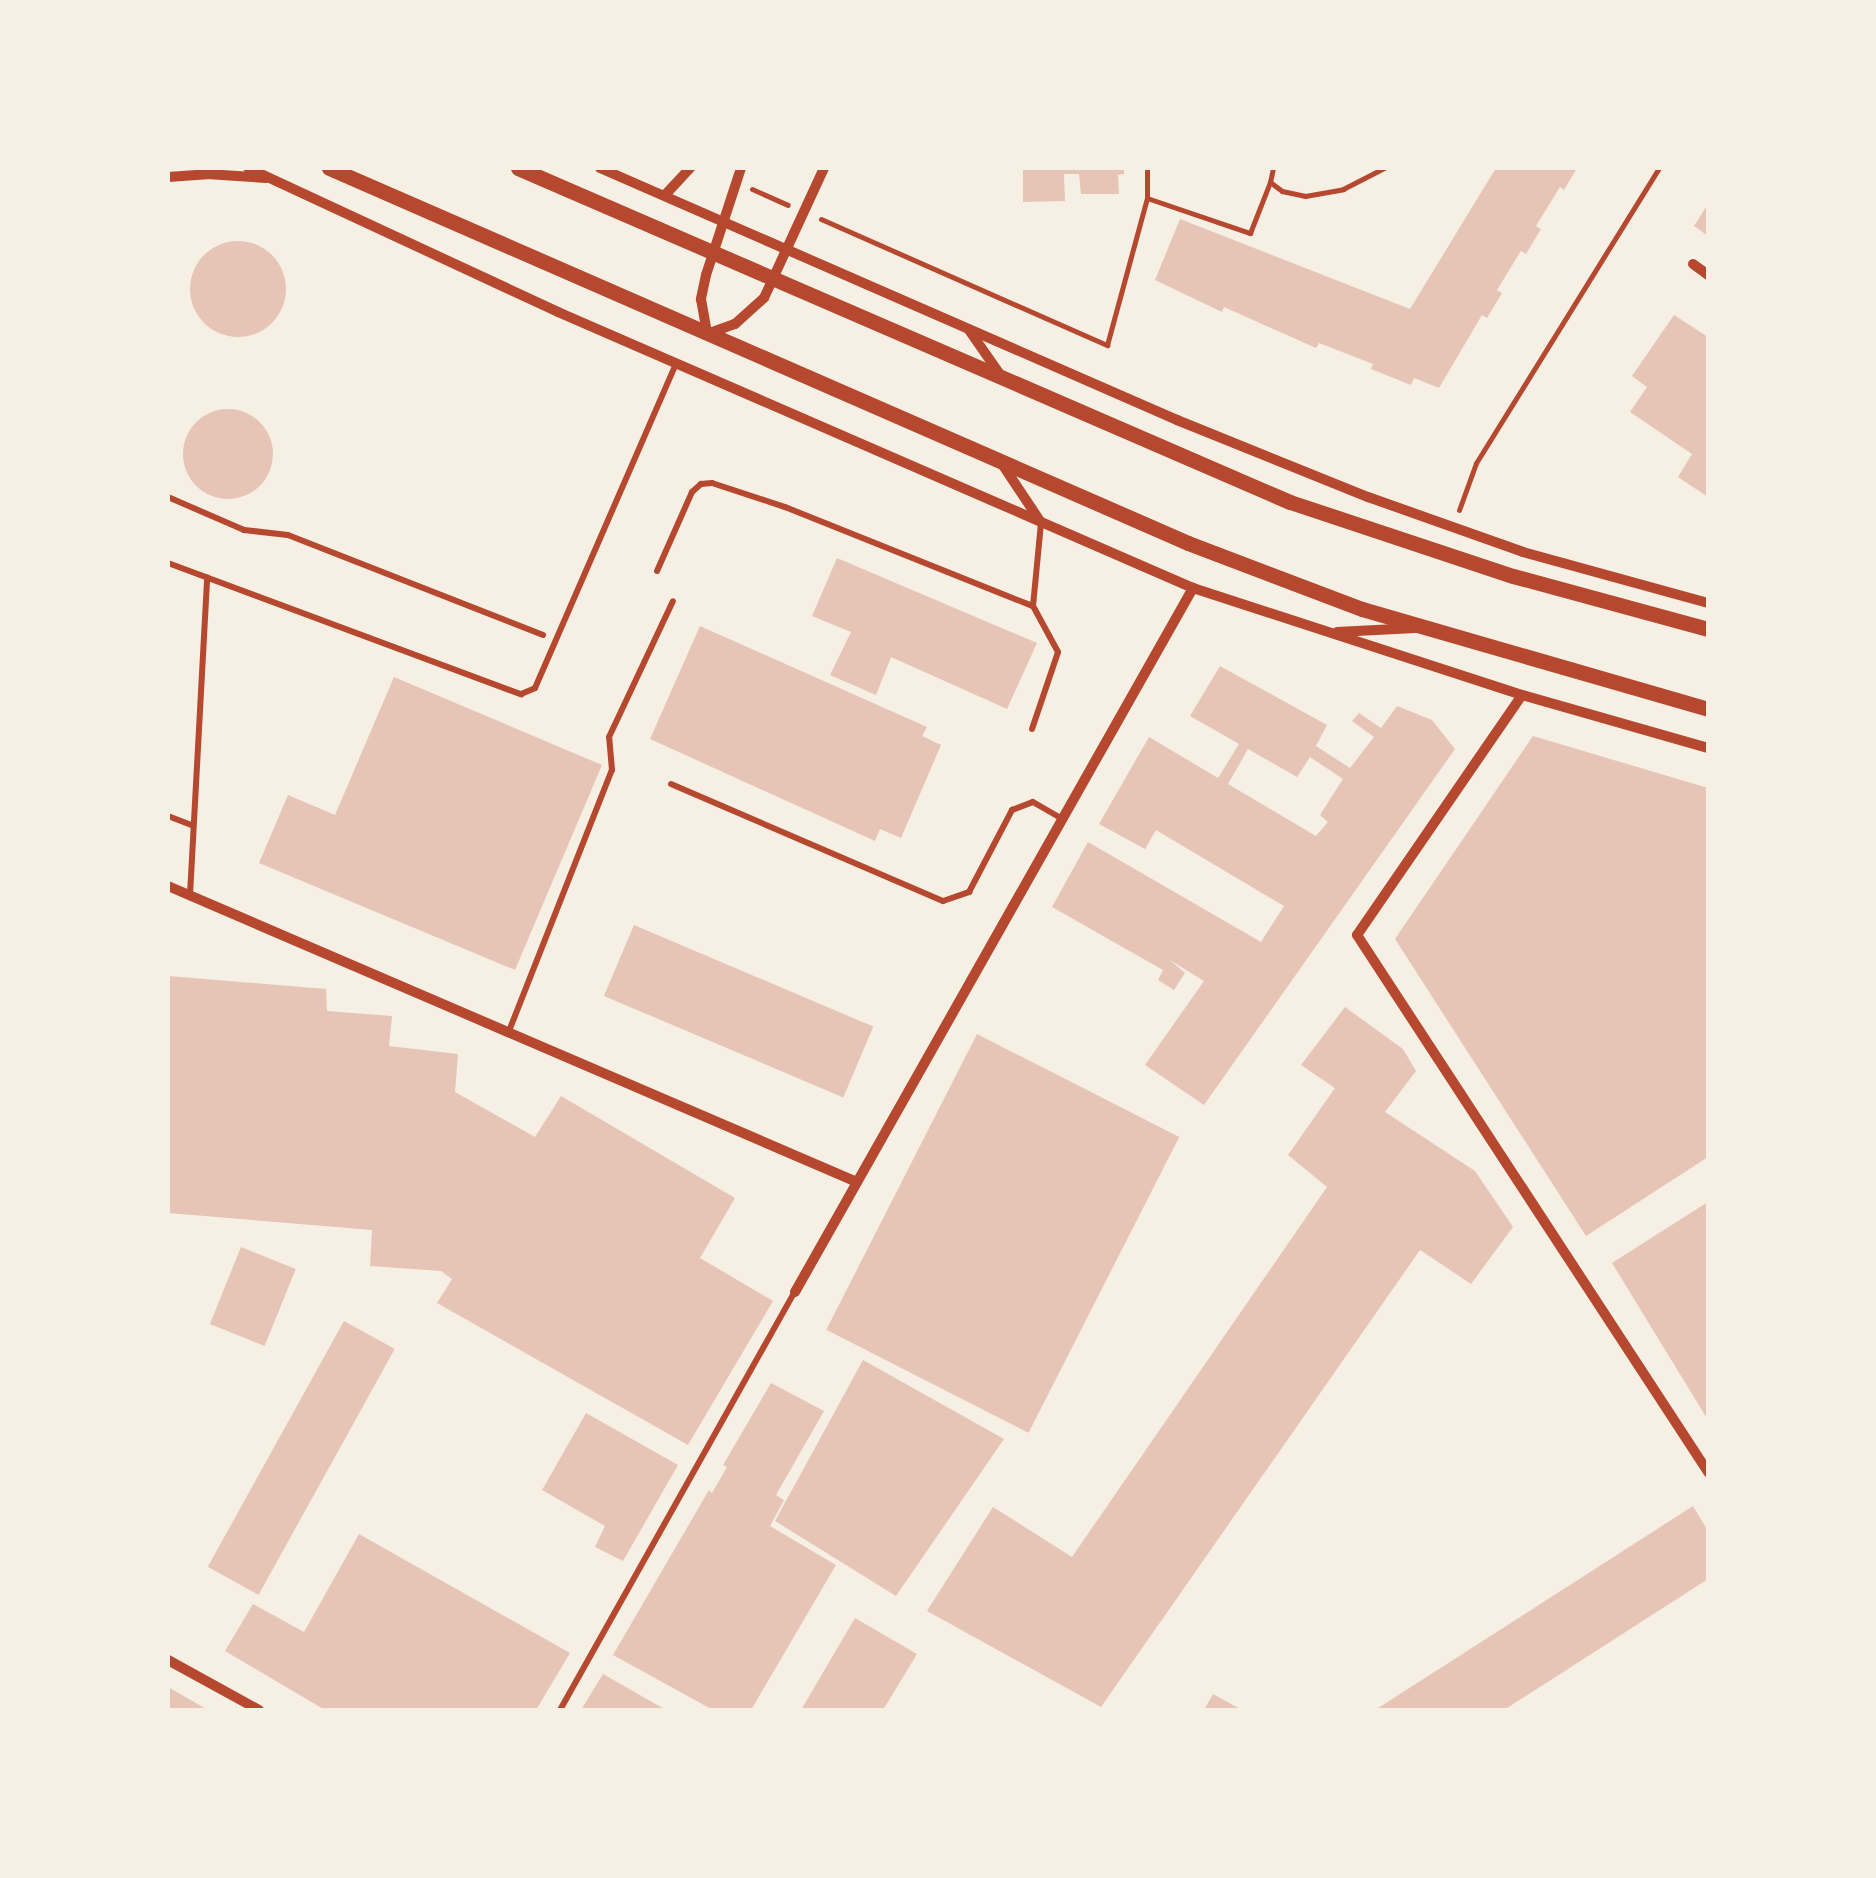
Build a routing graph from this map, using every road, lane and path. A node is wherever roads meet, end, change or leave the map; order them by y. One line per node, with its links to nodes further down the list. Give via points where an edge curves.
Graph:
1 (248, 168): 13 (street)
2 (329, 168): 26 (street)
3 (518, 168): 21 (street)
4 (600, 168): 16 (street)
5 (690, 168): 16 (street)
6 (741, 168): 14 (street)
7 (824, 168): 18 (street)
8 (1146, 168): 17 (path)
9 (1274, 168): 15 (path)
10 (1384, 168): 15 (path, via 1343,189 1305,196)
11 (1659, 168): 31 (path, via 1476,463)
12 (168, 178): 13 (street)
13 (274, 178): 27 (street)
14 (735, 182): 18 (path); 19 (street)
15 (1270, 182): 17 (path, via 1250,234)
16 (665, 194): 19 (street)
17 (1147, 198): 18 (path, via 1107,345)
18 (804, 212): 20 (street)
19 (720, 222): 20 (street); 21 (street)
20 (787, 250): 24 (street); 25 (street)
21 (712, 252): 24 (street); 26 (street, via 702,299)
22 (1693, 264): 23 (street)
23 (1708, 274)
24 (773, 279): 26 (street, via 752,311); 28 (street)
25 (968, 328): 28 (street); 38 (street, via 1368,497 1523,552)
26 (707, 334): 29 (street)
27 (676, 363): 32 (street); 35 (lane, via 535,688 521,694)
28 (1006, 382): 41 (street, via 1337,518)
29 (1000, 461): 32 (street); 40 (street, via 1188,544)
30 (168, 496): 43 (lane, via 244,530 288,535)
31 (1462, 504)
32 (1041, 522): 36 (street); 39 (lane)
33 (168, 563): 35 (lane)
34 (657, 572): 39 (lane, via 692,492 712,483)
35 (207, 577): 51 (lane)
36 (1193, 588): 42 (street); 50 (street)
37 (672, 601): 54 (lane, via 608,737 612,770)
38 (1708, 603)
39 (1032, 606): 46 (lane, via 1058,652)
40 (1423, 628): 42 (street); 45 (street)
41 (1708, 630)
42 (1326, 632): 44 (street)
43 (543, 635)
44 (1522, 695): 47 (street); 57 (street, via 1357,935)
45 (1708, 709)
46 (1032, 730)
47 (1708, 748)
48 (671, 784): 50 (lane, via 943,901 969,892 1012,810 1033,802)
49 (168, 816): 51 (lane)
50 (1062, 819): 55 (street)
51 (190, 824): 53 (lane)
52 (168, 886): 53 (street)
53 (190, 896): 54 (street)
54 (509, 1032): 55 (street)
55 (857, 1182): 56 (street)
56 (794, 1292): 60 (lane)
57 (1708, 1472)
58 (168, 1660): 59 (street)
59 (259, 1710)
60 (560, 1710)

